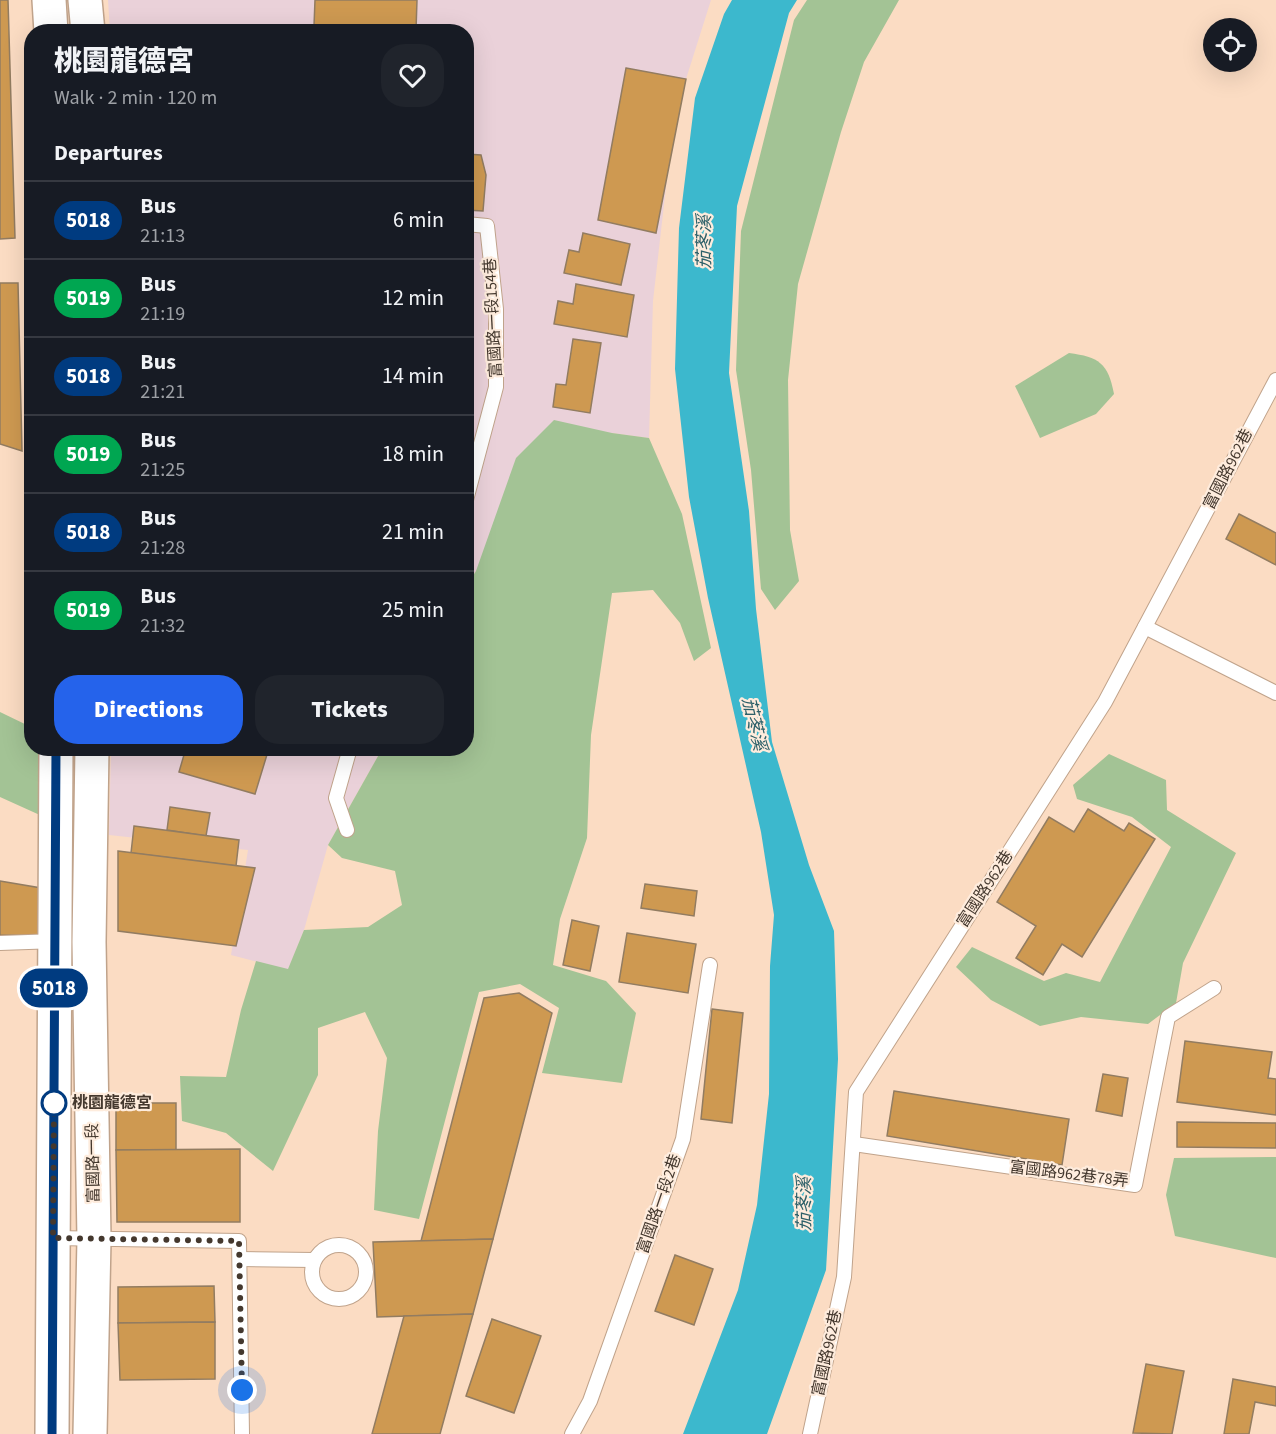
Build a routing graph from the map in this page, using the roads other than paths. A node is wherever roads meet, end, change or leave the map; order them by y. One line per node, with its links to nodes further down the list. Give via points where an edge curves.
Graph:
1 (49, 0): 3 (street)
2 (85, 0): 4 (street)
3 (50, 24)
4 (87, 24)
5 (474, 225): 7 (lane, 富國路一段154巷, via 487,226 496,309 496,387)
6 (1276, 380): 8 (lane, 富國路962巷)
7 (474, 470)
8 (1145, 627): 9 (lane); 18 (lane, 富國路962巷, via 1105,702 856,1092)
9 (1276, 693)
10 (57, 756): 14 (street, 富國路一段)
11 (91, 756): 14 (street, 富國路一段)
12 (348, 756): 13 (lane, via 336,798)
13 (347, 830)
14 (72, 941): 15 (lane); 19 (street, 富國路一段); 20 (street, 富國路一段)
15 (0, 943)
16 (710, 965): 26 (lane, 富國路一段2巷, via 682,1139 590,1401)
17 (1214, 988): 18 (lane, 富國路962巷78弄, via 1168,1017 1135,1185)
18 (854, 1144): 27 (lane, 富國路962巷, via 844,1277)
19 (53, 1238): 20 (lane); 23 (street, 富國路一段)
20 (94, 1239): 21 (lane, via 239,1241); 24 (street, 富國路一段)
21 (240, 1260): 22 (lane); 25 (lane)
22 (314, 1260): 22 (lane, via 313,1281 327,1296 348,1297 364,1283 364,1262 350,1247 329,1246)
23 (52, 1434)
24 (90, 1434)
25 (242, 1434)
26 (572, 1434)
27 (810, 1434)

